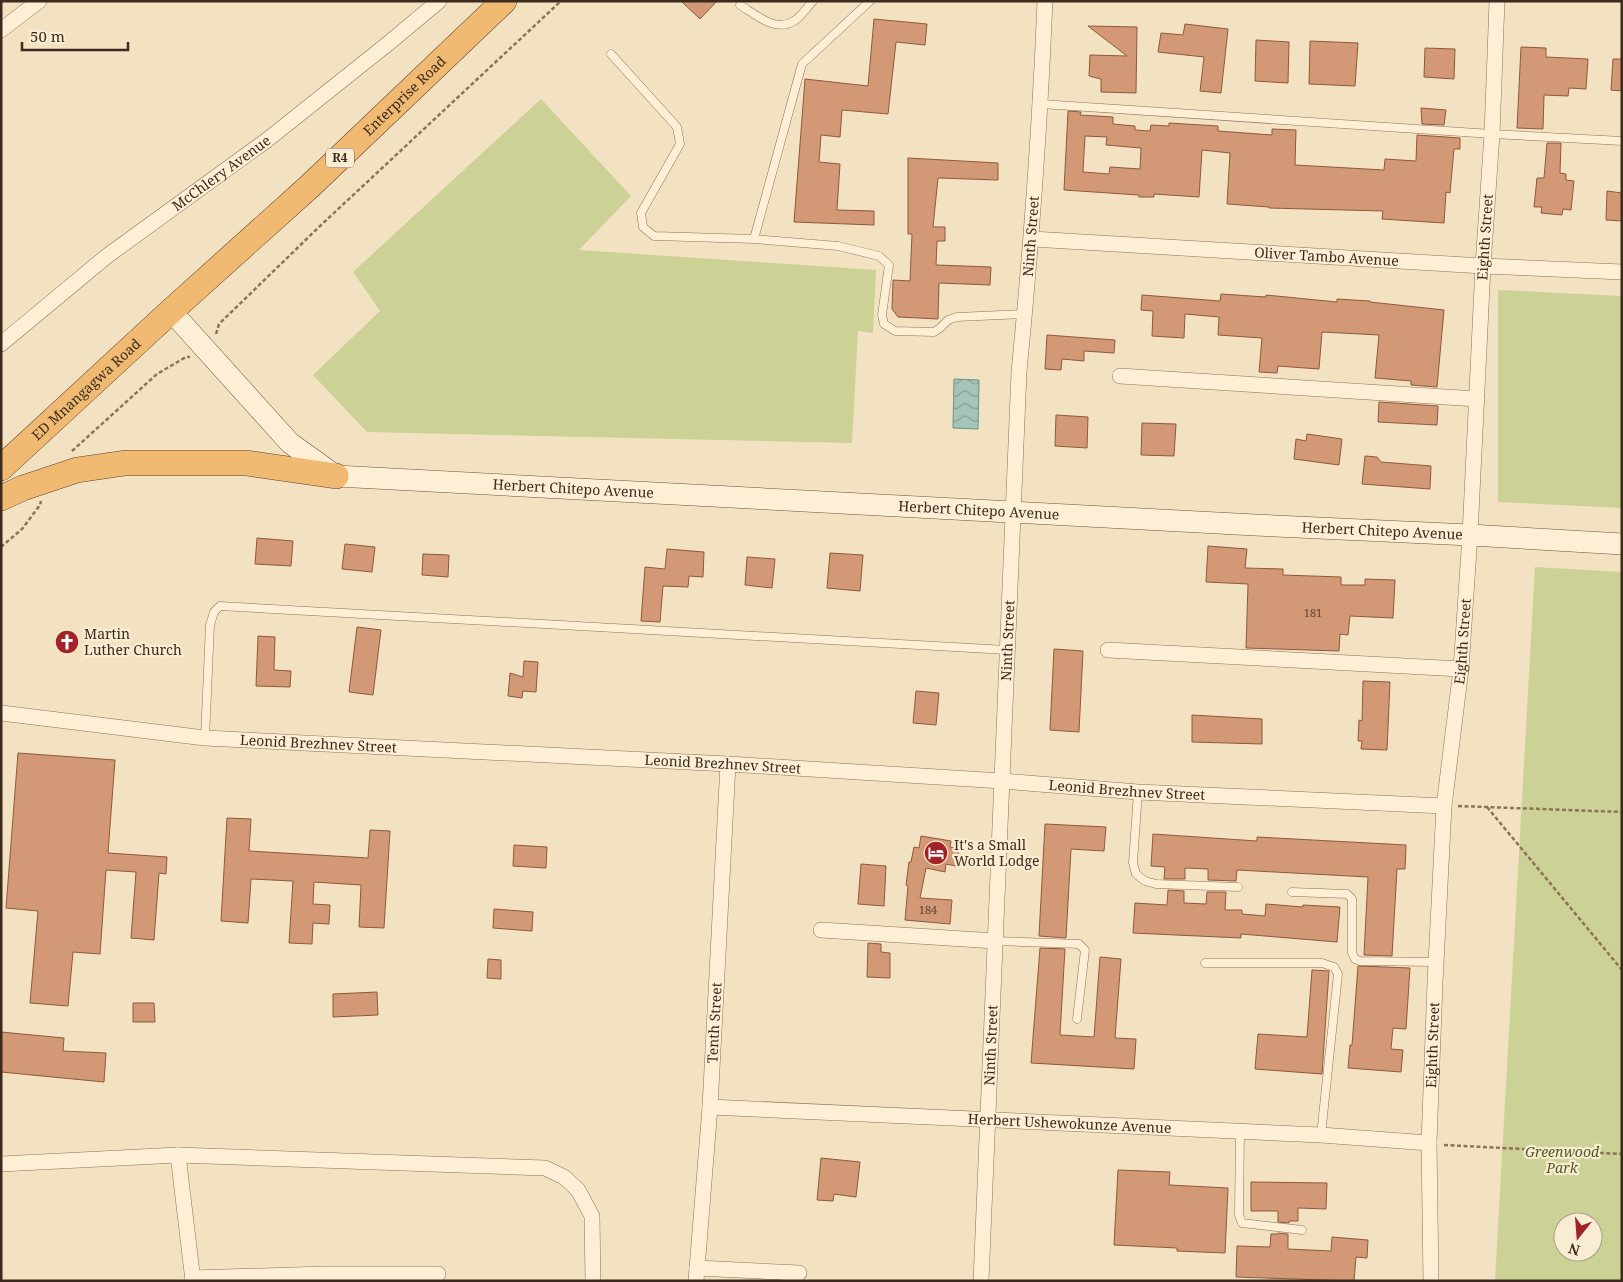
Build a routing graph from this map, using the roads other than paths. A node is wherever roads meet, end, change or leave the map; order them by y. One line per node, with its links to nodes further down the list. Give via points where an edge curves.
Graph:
1 (39, 1): 9 (street)
2 (439, 1): 20 (street, McChlery Avenue, via 267,140 107,256)
3 (504, 1): 18 (highway, Enterprise Road / R4, via 310,186)
4 (813, 1): 8 (lane, via 794,22 782,25 772,24)
5 (870, 1): 14 (lane, via 802,64)
6 (1045, 1): 11 (street, Ninth Street)
7 (1496, 1): 12 (street, Eighth Street)
8 (740, 5)
9 (1, 30)
10 (612, 54): 14 (lane, via 677,127 679,136 680,144 640,213 643,227 654,236)
11 (1041, 104): 12 (lane); 15 (street, Ninth Street)
12 (1492, 134): 13 (lane); 16 (street, Eighth Street)
13 (1622, 141)
14 (754, 239): 19 (lane, via 838,246 879,256 888,265 882,315 884,324 895,331 934,332 957,317)
15 (1032, 239): 16 (street, Oliver Tambo Avenue); 19 (street, Ninth Street)
16 (1483, 266): 17 (street, Oliver Tambo Avenue); 22 (street, Eighth Street)
17 (1622, 272)
18 (171, 311): 23 (highway, ED Mnangagwa Road / R4); 24 (main road, via 290,442)
19 (1025, 314): 26 (street, Ninth Street, via 1019,372)
20 (1, 344)
21 (1120, 376): 22 (street)
22 (1477, 399): 27 (street, Eighth Street)
23 (1, 468)
24 (336, 476): 25 (highway, via 246,463 125,463 77,470); 26 (main road, Herbert Chitepo Avenue)
25 (1, 498)
26 (1014, 511): 27 (main road, Herbert Chitepo Avenue); 29 (street, Ninth Street)
27 (1470, 535): 28 (main road, Herbert Chitepo Avenue); 31 (street, Eighth Street)
28 (1622, 544)
29 (1008, 650): 33 (lane, via 220,606 214,612 210,625); 35 (street, Ninth Street)
30 (1108, 650): 31 (street)
31 (1461, 669): 37 (street, Eighth Street)
32 (1, 713): 33 (street, Leonid Brezhnev Street)
33 (205, 738): 34 (street, Leonid Brezhnev Street)
34 (728, 764): 35 (street, Leonid Brezhnev Street); 45 (street, Tenth Street)
35 (1002, 781): 36 (street, Leonid Brezhnev Street); 41 (street, Ninth Street)
36 (1138, 792): 37 (street, Leonid Brezhnev Street); 38 (lane, via 1136,874 1156,884)
37 (1444, 806): 42 (street, Eighth Street)
38 (1238, 887)
39 (1292, 892): 42 (lane, via 1347,894 1352,899 1352,953 1355,959)
40 (822, 930): 41 (street)
41 (996, 942): 44 (lane, via 1079,944 1085,950); 46 (street, Ninth Street)
42 (1436, 962): 49 (street, Eighth Street)
43 (1205, 963): 48 (lane, via 1322,963 1334,966 1338,974)
44 (1077, 1019)
45 (710, 1107): 46 (street, Herbert Ushewokunze Avenue); 55 (street, Tenth Street)
46 (989, 1119): 47 (street, Herbert Ushewokunze Avenue); 58 (street, Ninth Street)
47 (1240, 1131): 48 (street, Herbert Ushewokunze Avenue); 52 (lane, via 1239,1215 1242,1223)
48 (1321, 1135): 49 (street, Herbert Ushewokunze Avenue)
49 (1429, 1143): 59 (street, Eighth Street)
50 (178, 1155): 51 (street); 56 (street); 57 (street, via 545,1168 564,1177 578,1190 592,1216)
51 (1, 1164)
52 (1302, 1230)
53 (799, 1273): 55 (street)
54 (438, 1274): 56 (street, via 324,1274)
55 (696, 1274)
56 (193, 1280)
57 (593, 1281)
58 (981, 1281)
59 (1430, 1281)

